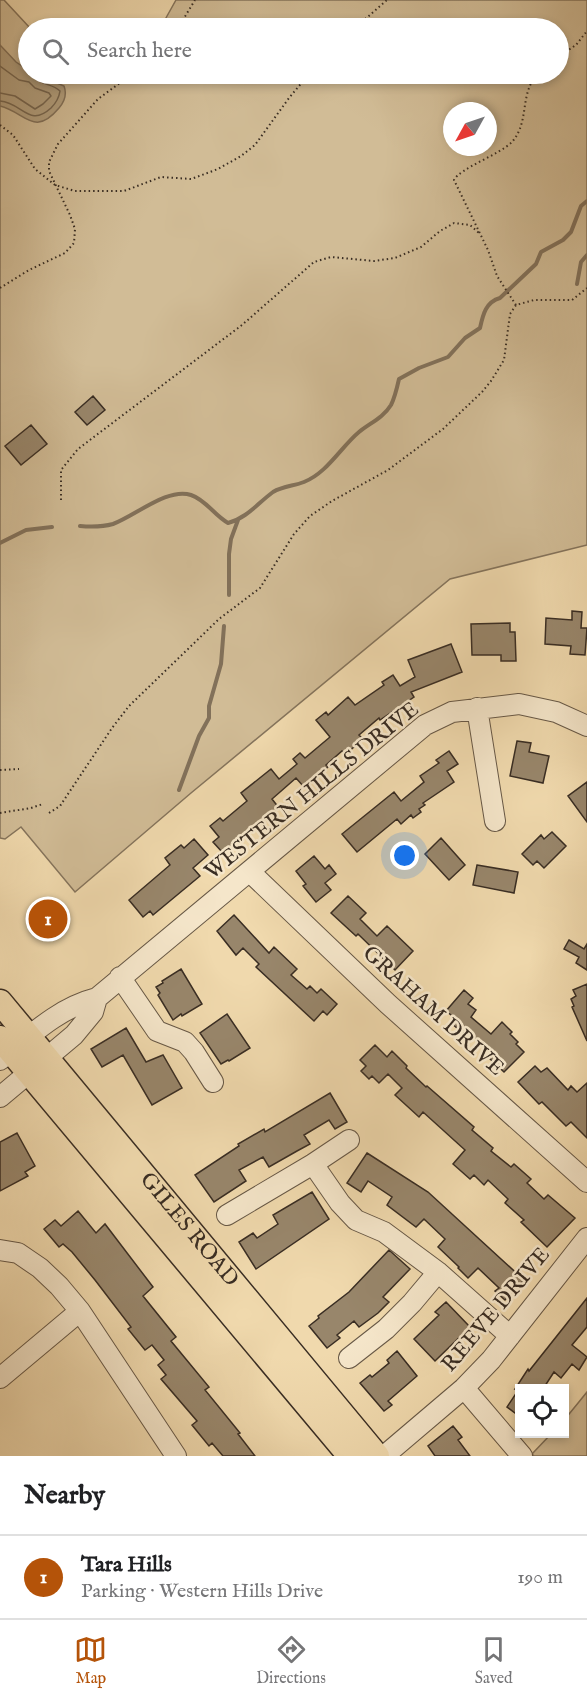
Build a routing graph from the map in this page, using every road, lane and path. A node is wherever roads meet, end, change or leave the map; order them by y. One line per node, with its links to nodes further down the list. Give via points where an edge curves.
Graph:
1 (195, 0): 3 (path)
2 (387, 0): 4 (path)
3 (184, 18)
4 (366, 18)
5 (587, 31): 6 (path)
6 (569, 50)
7 (118, 84): 11 (path, via 98,99 58,144 49,162)
8 (301, 84): 11 (path, via 255,146 218,169 191,179 161,177 124,191 75,191)
9 (531, 84): 12 (path, via 522,126 513,140 497,154 456,176)
10 (0, 125): 11 (path, via 13,135 35,169)
11 (55, 185): 13 (path, via 75,229 74,243 66,253)
12 (479, 233): 15 (path, via 497,276); 16 (path, via 470,225 454,223 421,247 396,258 374,261 331,257 314,262 242,325 78,449 61,470)
13 (0, 288)
14 (587, 288): 15 (path, via 572,300 534,300)
15 (516, 305): 23 (path, via 510,314 504,360 482,392 388,470 310,516 284,548 260,588 219,619 129,706 60,806)
16 (61, 500)
17 (477, 708): 18 (street, WESTERN HILLS DRIVE, via 519,704 556,712); 24 (street); 25 (street, WESTERN HILLS DRIVE, via 452,712 425,725)
18 (587, 726)
19 (19, 769): 20 (path)
20 (0, 770)
21 (43, 804): 22 (path)
22 (0, 813)
23 (49, 813)
24 (495, 821)
25 (250, 872): 26 (street, WESTERN HILLS DRIVE); 35 (street, GRAHAM DRIVE, via 388,1004)
26 (120, 977): 27 (street, WESTERN HILLS DRIVE); 31 (street, via 157,1031 185,1042)
27 (97, 998): 29 (street, WESTERN HILLS DRIVE, via 54,1016); 30 (street, WESTERN HILLS DRIVE, via 93,1012 82,1026)
28 (0, 1002): 29 (main road, GILES ROAD)
29 (10, 1046): 30 (main road, GILES ROAD)
30 (38, 1065): 32 (street, WESTERN HILLS DRIVE); 46 (main road, GILES ROAD); 47 (main road, GILES ROAD)
31 (213, 1082)
32 (0, 1097)
33 (349, 1140): 34 (street)
34 (313, 1164): 36 (street); 39 (street, via 356,1220 384,1232)
35 (587, 1182)
36 (227, 1215)
37 (587, 1238): 41 (street, REEVE DRIVE)
38 (0, 1250): 40 (street, via 18,1253 40,1268)
39 (438, 1272): 41 (street); 42 (street, via 386,1329)
40 (80, 1311): 43 (street); 45 (street)
41 (510, 1336): 44 (street, REEVE DRIVE)
42 (349, 1358)
43 (0, 1378)
44 (464, 1388): 48 (street, REEVE DRIVE); 49 (street)
45 (176, 1456)
46 (350, 1456)
47 (377, 1456)
48 (384, 1456)
49 (522, 1456)

